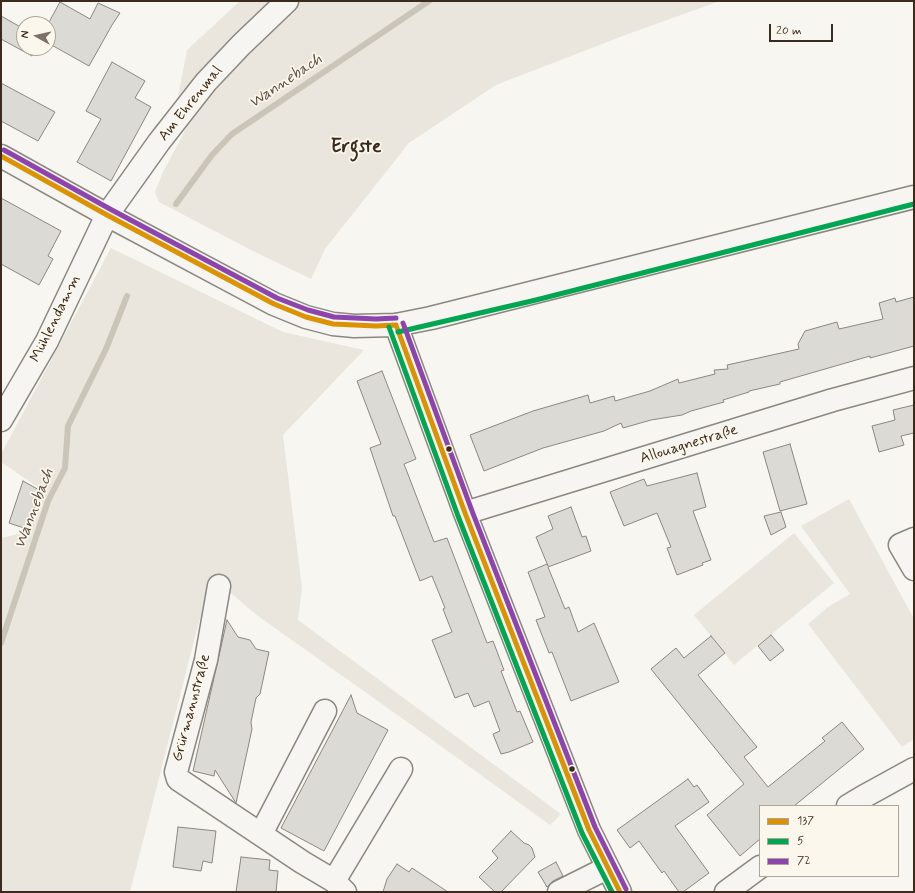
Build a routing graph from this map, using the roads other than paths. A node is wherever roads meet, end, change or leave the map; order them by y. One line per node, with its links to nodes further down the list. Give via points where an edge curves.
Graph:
1 (287, 1): 4 (street, Am Ehrenmal, via 206,82)
2 (1, 156): 4 (street)
3 (914, 197): 5 (street, via 534,293)
4 (107, 215): 5 (street, via 274,304 306,318 354,326); 7 (street, Mühlendamm, via 48,342)
5 (396, 325): 8 (street)
6 (914, 378): 8 (street, Allouagnestraße)
7 (1, 420)
8 (465, 514): 17 (street, via 589,830)
9 (914, 539): 10 (street, via 900,545)
10 (914, 570)
11 (219, 586): 16 (street, Grürmannstraße, via 206,660 176,772 178,780)
12 (325, 711): 16 (street)
13 (401, 769): 19 (street, Grürmannstraße)
14 (914, 769): 15 (street)
15 (850, 805)
16 (261, 834): 19 (street, Grürmannstraße)
17 (607, 868): 20 (street); 21 (street)
18 (759, 868): 22 (street)
19 (339, 886)
20 (559, 892)
21 (620, 892)
22 (726, 892)

